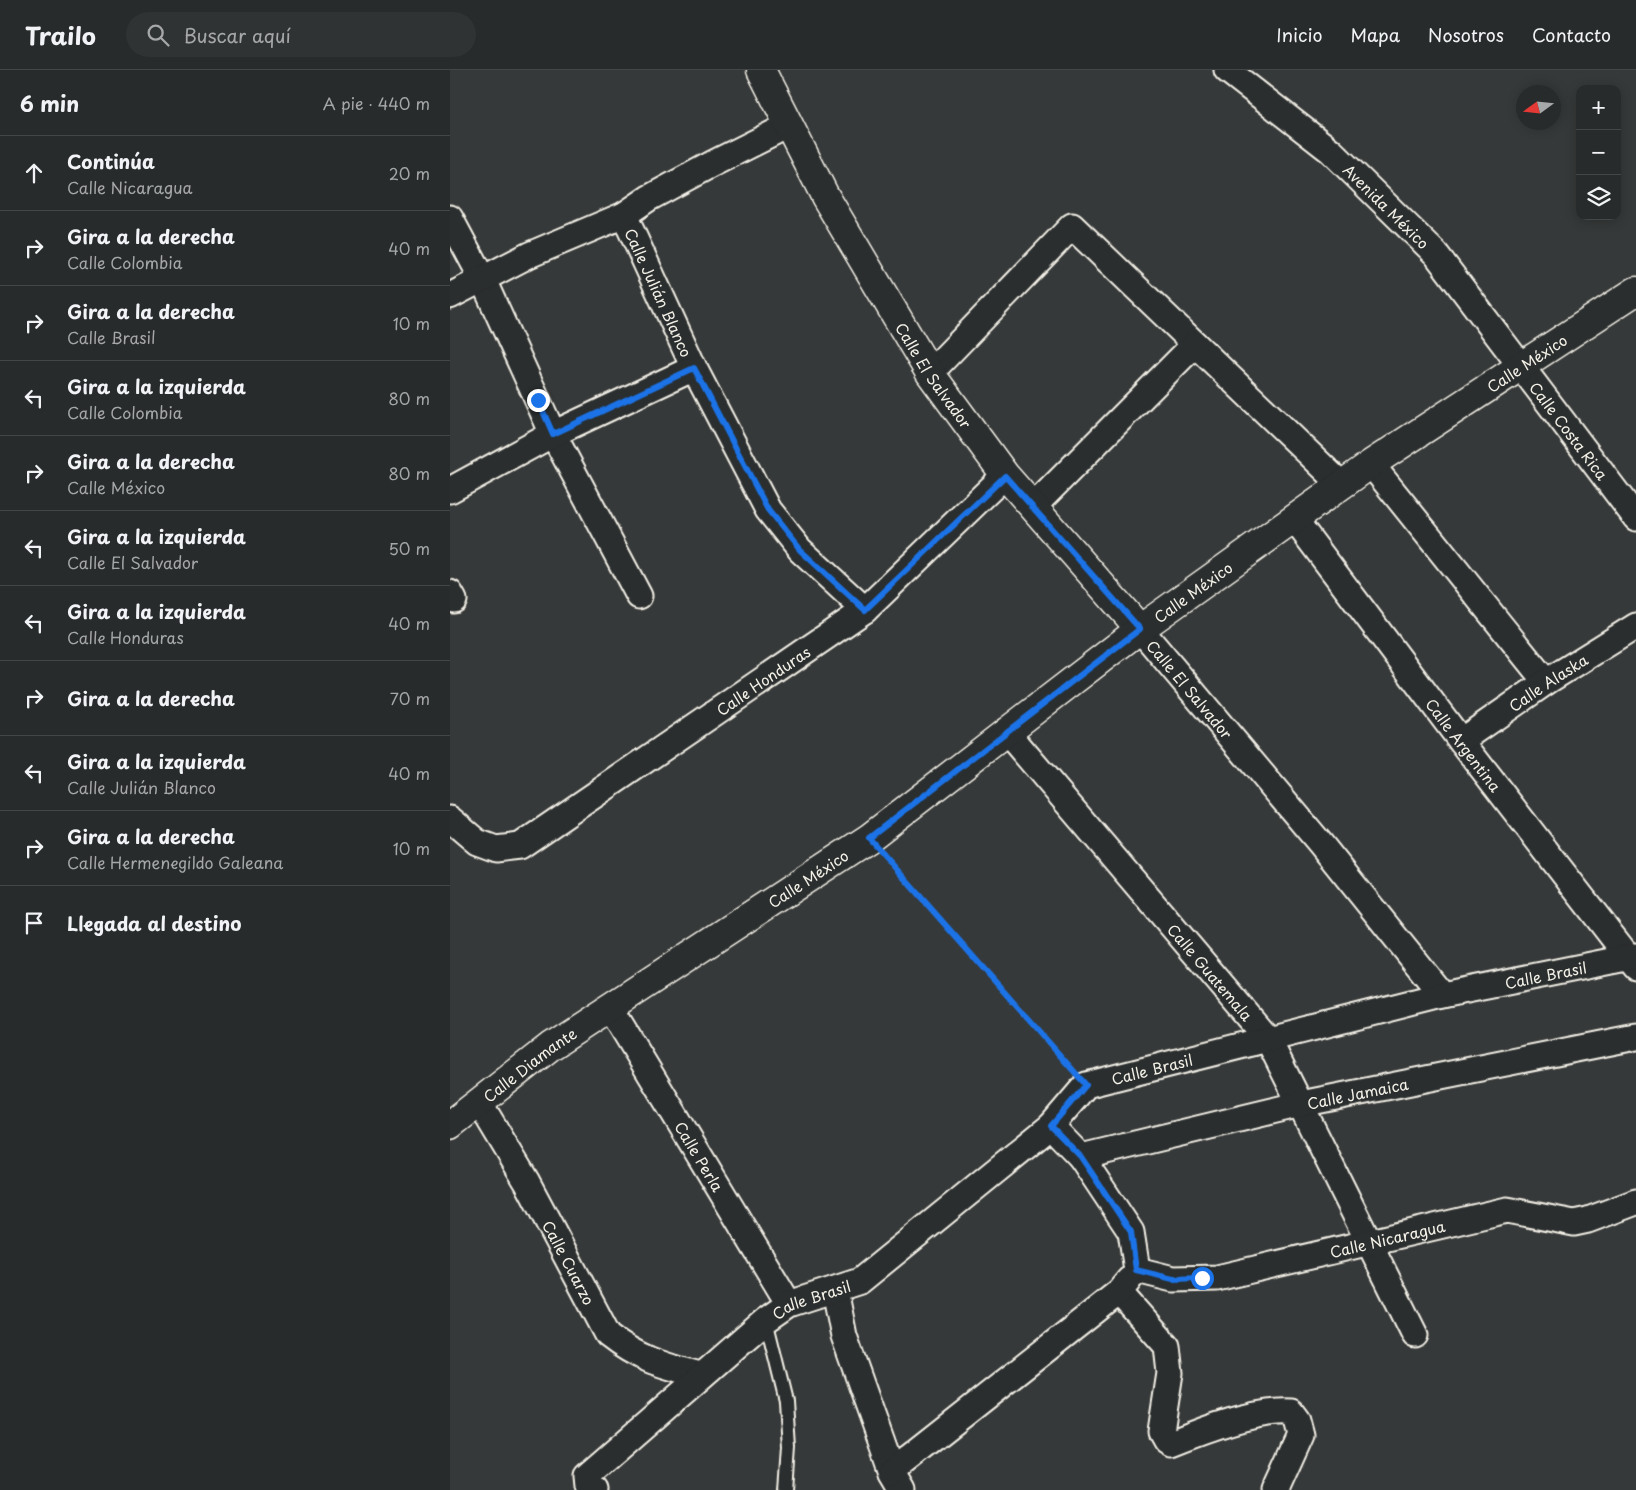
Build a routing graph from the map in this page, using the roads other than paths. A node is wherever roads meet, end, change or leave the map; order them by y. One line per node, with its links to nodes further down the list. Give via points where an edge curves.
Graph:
1 (761, 70): 3 (street, Calle El Salvador)
2 (1227, 70): 10 (street, Avenida México, via 1331,151 1436,254)
3 (788, 126): 4 (street, via 649,198); 12 (street, Calle El Salvador, via 825,196)
4 (624, 215): 6 (street, via 529,256); 11 (street, Calle Julián Blanco)
5 (450, 218): 6 (street)
6 (483, 280): 8 (street); 13 (street)
7 (1636, 291): 10 (street, Calle México)
8 (450, 296)
9 (1195, 344): 12 (street, via 1072,226); 16 (street); 18 (street)
10 (1520, 367): 14 (street, Calle México); 19 (street, Calle Costa Rica)
11 (694, 368): 13 (street, Calle Julián Blanco); 22 (street, via 768,510 800,550)
12 (930, 373): 15 (street, Calle El Salvador)
13 (553, 434): 17 (street, Calle Julián Blanco); 21 (street)
14 (1372, 464): 16 (street, Calle México); 25 (street)
15 (1005, 476): 18 (street, Calle El Salvador); 22 (street, Calle Honduras)
16 (1342, 485): 20 (street, Calle México)
17 (450, 490)
18 (1034, 506): 24 (street, Calle El Salvador)
19 (1636, 518)
20 (1295, 520): 24 (street, Calle México); 27 (street, Calle Argentina)
21 (639, 596)
22 (865, 610): 28 (street, Calle Honduras, via 520,846 496,849 477,842)
23 (1636, 626): 25 (street, Calle Alaska)
24 (1140, 629): 26 (street, Calle México); 30 (street, Calle El Salvador, via 1320,842)
25 (1546, 682): 27 (street, Calle Alaska)
26 (1006, 731): 31 (street, Calle México, via 869,838); 33 (street, Calle Guatemala)
27 (1461, 741): 29 (street, Calle Argentina)
28 (450, 819)
29 (1634, 961): 30 (street, Calle Brasil)
30 (1442, 995): 33 (street, Calle Brasil)
31 (610, 1007): 34 (street, Calle Diamante, via 551,1046); 44 (street, Calle Perla)
32 (1636, 1037): 35 (street, Calle Jamaica)
33 (1268, 1039): 35 (street, Calle Guatemala); 37 (street, Calle Brasil, via 1086,1085)
34 (479, 1102): 36 (street, Calle Diamante); 47 (street, Calle Cuarzo, via 527,1182 608,1335 629,1352 661,1365)
35 (1301, 1104): 38 (street, Calle Jamaica); 40 (street, Calle Guatemala)
36 (450, 1125)
37 (1051, 1126): 38 (street); 42 (street, Calle Brasil, via 860,1281)
38 (1081, 1157): 41 (street, via 1131,1232)
39 (1636, 1202): 40 (street, Calle Nicaragua, via 1574,1223 1507,1210)
40 (1370, 1243): 41 (street, Calle Nicaragua, via 1217,1278 1173,1279); 46 (street, Calle Guatemala)
41 (1136, 1270): 43 (street)
42 (835, 1290): 44 (street, Calle Brasil); 48 (street, via 844,1336)
43 (1119, 1292): 48 (street); 51 (street, via 1166,1346 1170,1373 1160,1431 1166,1440 1171,1443 1205,1430 1276,1411 1291,1412 1301,1435)
44 (789, 1304): 45 (street, Calle Brasil)
45 (766, 1320): 47 (street, Calle Brasil); 50 (lane, via 786,1401 789,1448)
46 (1415, 1335)
47 (700, 1375): 49 (street, Calle Brasil, via 587,1476 588,1486)
48 (898, 1480)
49 (595, 1490)
50 (786, 1490)
51 (1276, 1490)

